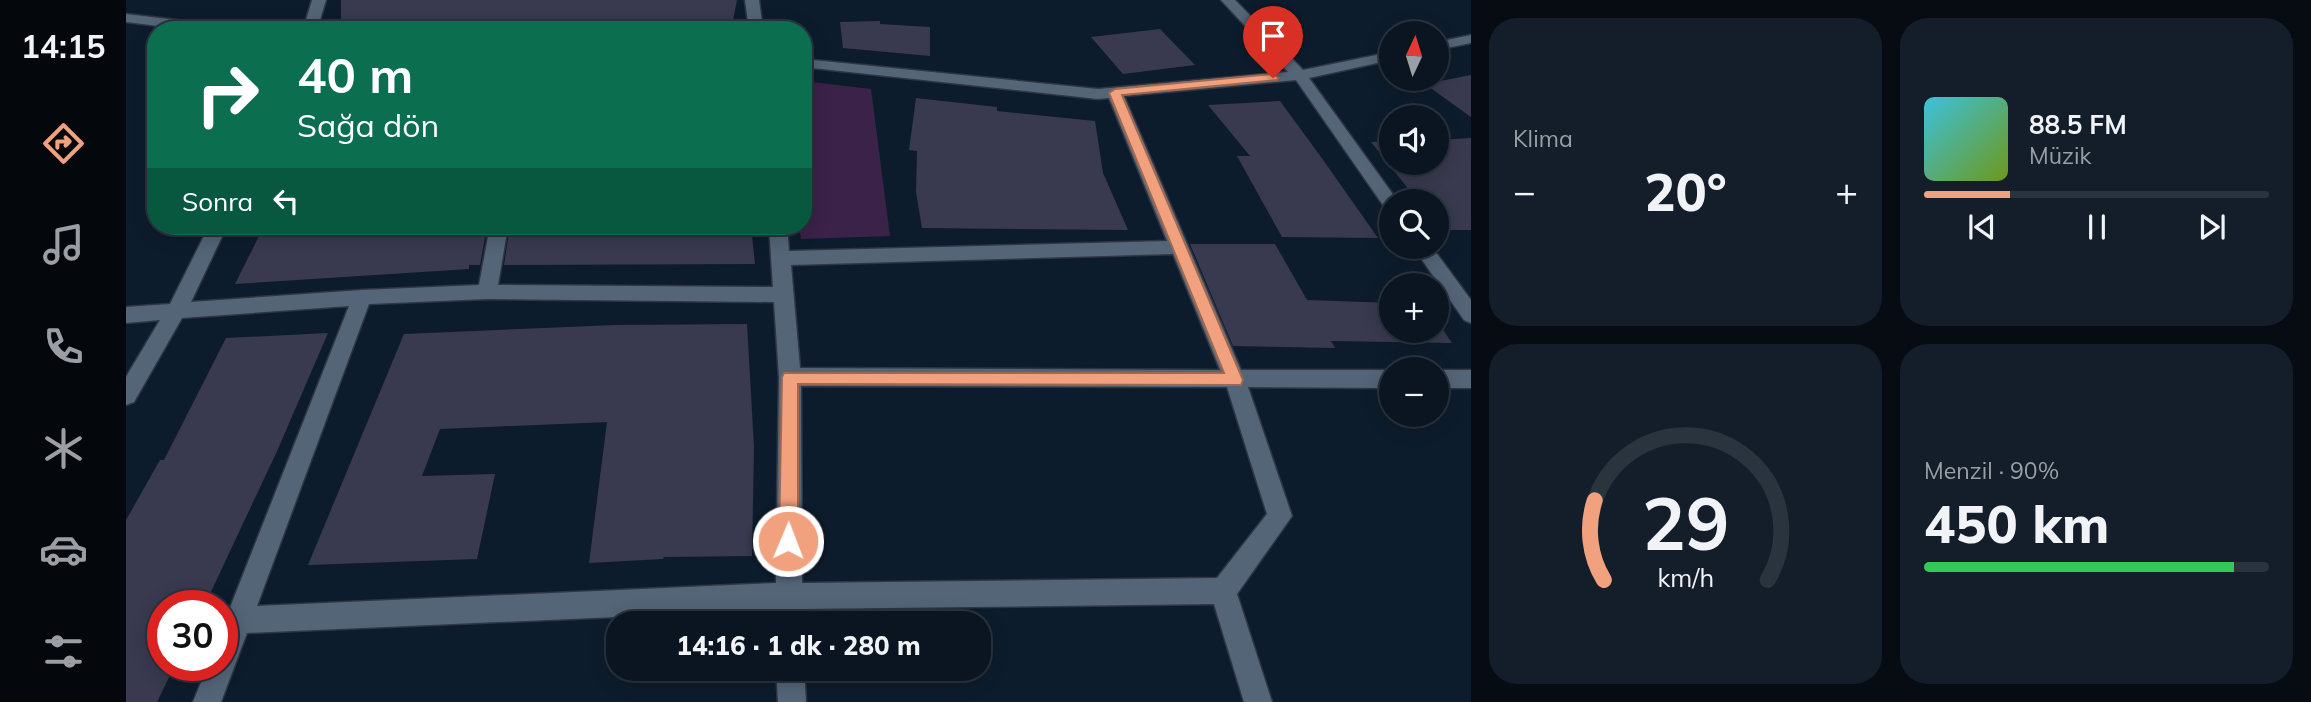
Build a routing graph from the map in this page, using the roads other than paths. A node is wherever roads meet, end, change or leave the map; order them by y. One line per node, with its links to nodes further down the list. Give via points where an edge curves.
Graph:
1 (319, 0): 6 (street)
2 (752, 0): 7 (street)
3 (1228, 0): 12 (street)
4 (126, 18): 5 (street)
5 (151, 21)
6 (313, 21)
7 (755, 21)
8 (1470, 41): 9 (street)
9 (1449, 44)
10 (1379, 59): 12 (street)
11 (812, 64): 13 (street)
12 (1300, 75): 13 (street); 14 (street)
13 (1115, 93): 18 (street)
14 (1380, 189)
15 (214, 235): 24 (street)
16 (497, 235): 21 (street)
17 (779, 235): 19 (street)
18 (1180, 247): 19 (street); 31 (street)
19 (782, 258): 22 (street)
20 (1431, 259): 26 (street)
21 (487, 292): 22 (street); 23 (street)
22 (785, 295): 27 (street)
23 (362, 297): 24 (street); 36 (street)
24 (177, 310): 25 (street); 32 (street)
25 (126, 315)
26 (1471, 316)
27 (790, 377): 31 (street); 34 (street)
28 (1379, 379): 31 (street)
29 (1449, 379): 30 (street)
30 (1471, 379)
31 (1235, 380): 33 (street, via 1280,516)
32 (126, 396)
33 (1223, 591): 34 (street); 42 (street)
34 (788, 596): 35 (street); 36 (street)
35 (789, 611)
36 (240, 620): 37 (street)
37 (238, 625)
38 (216, 681): 40 (street)
39 (791, 681): 41 (street)
40 (207, 702)
41 (792, 702)
42 (1258, 702)

